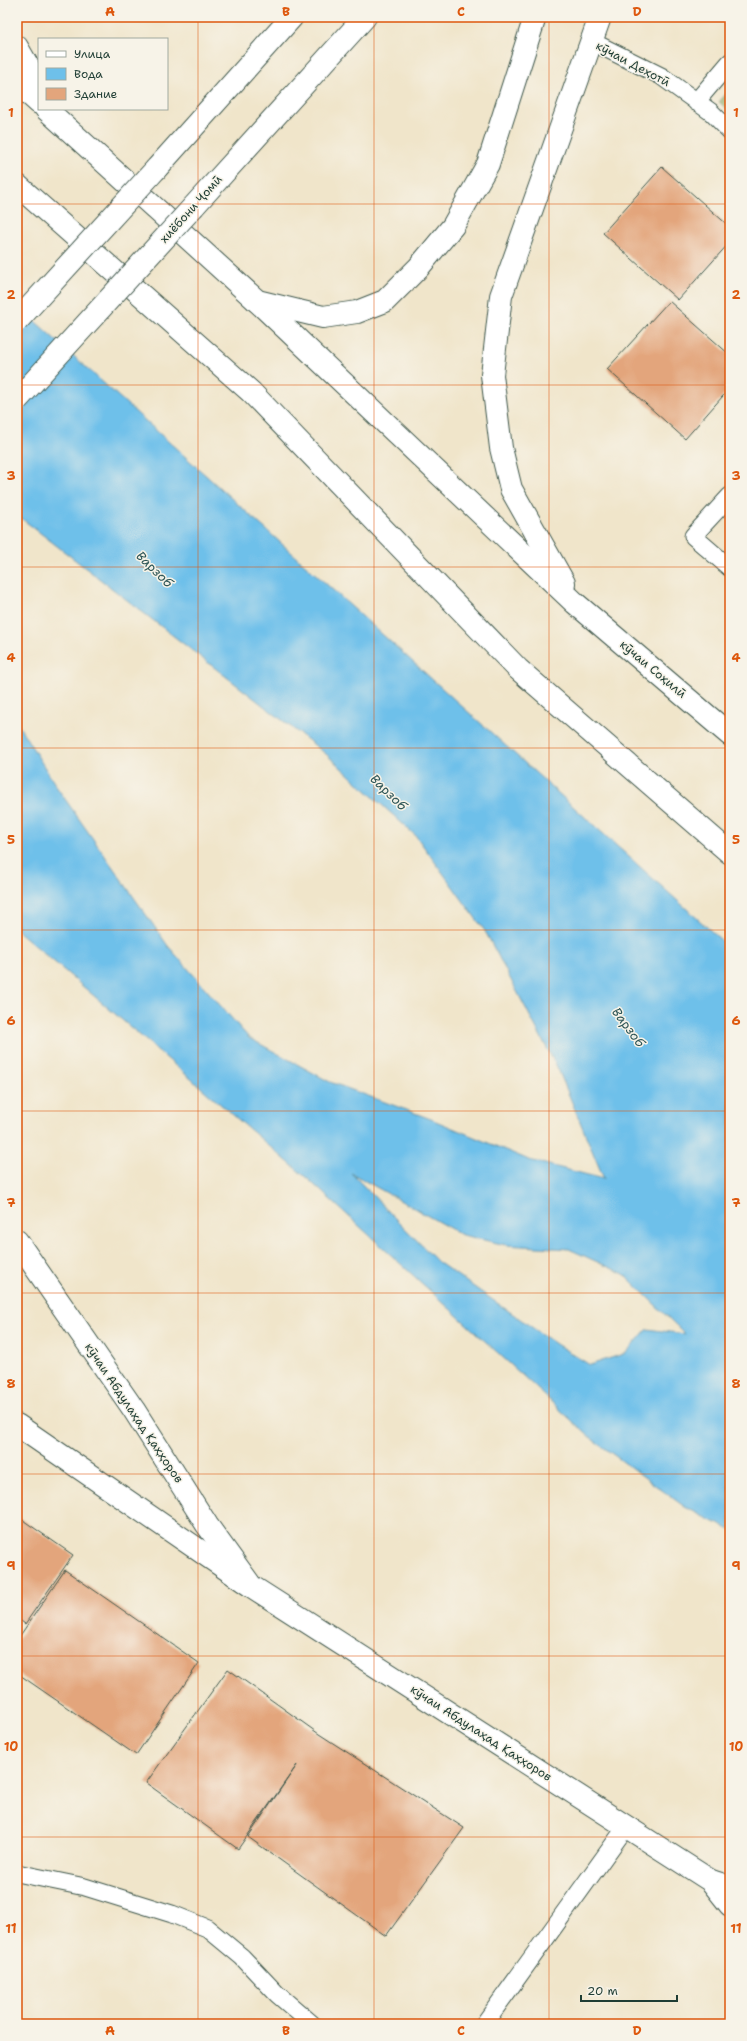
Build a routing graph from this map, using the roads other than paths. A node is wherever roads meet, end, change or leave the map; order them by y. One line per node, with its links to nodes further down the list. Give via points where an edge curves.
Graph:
1 (292, 17): 16 (main road, bridge)
2 (365, 17): 17 (main road, хиёбони Ҷомӣ, bridge)
3 (535, 17): 15 (main road, via 488,164 453,226 419,267 385,301 357,312 323,317)
4 (600, 17): 5 (main road)
5 (591, 41): 11 (lane, кӯчаи Деҳотӣ, via 661,76); 20 (main road, via 501,296 492,375 501,448 511,489)
6 (17, 47): 9 (main road)
7 (730, 62): 11 (lane)
8 (17, 83): 10 (main road)
9 (38, 83)
10 (38, 102)
11 (696, 102): 13 (lane, кӯчаи Деҳотӣ)
12 (53, 114): 15 (main road, кӯчаи Соҳилӣ)
13 (730, 130)
14 (17, 185): 22 (main road, via 251,392 518,669)
15 (256, 300): 20 (main road, кӯчаи Соҳилӣ)
16 (17, 321)
17 (17, 400)
18 (730, 496): 19 (lane, via 693,536)
19 (730, 568)
20 (575, 603): 21 (main road, кӯчаи Соҳилӣ)
21 (730, 735)
22 (730, 853)
23 (17, 1241): 25 (main road, кӯчаи Абдулаҳад Қаҳҳоров, via 134,1410 207,1525)
24 (17, 1425): 25 (main road, кӯчаи Абдулаҳад Қаҳҳоров)
25 (251, 1586): 26 (main road, кӯчаи Абдулаҳад Қаҳҳоров)
26 (626, 1827): 28 (main road, кӯчаи Абдулаҳад Қаҳҳоров); 31 (lane)
27 (17, 1872): 30 (lane, via 85,1887 172,1914 207,1928 242,1957 277,1994)
28 (720, 1884): 29 (main road, кӯчаи Абдулаҳад Қаҳҳоров)
29 (730, 1905)
30 (312, 2024)
31 (484, 2024)

